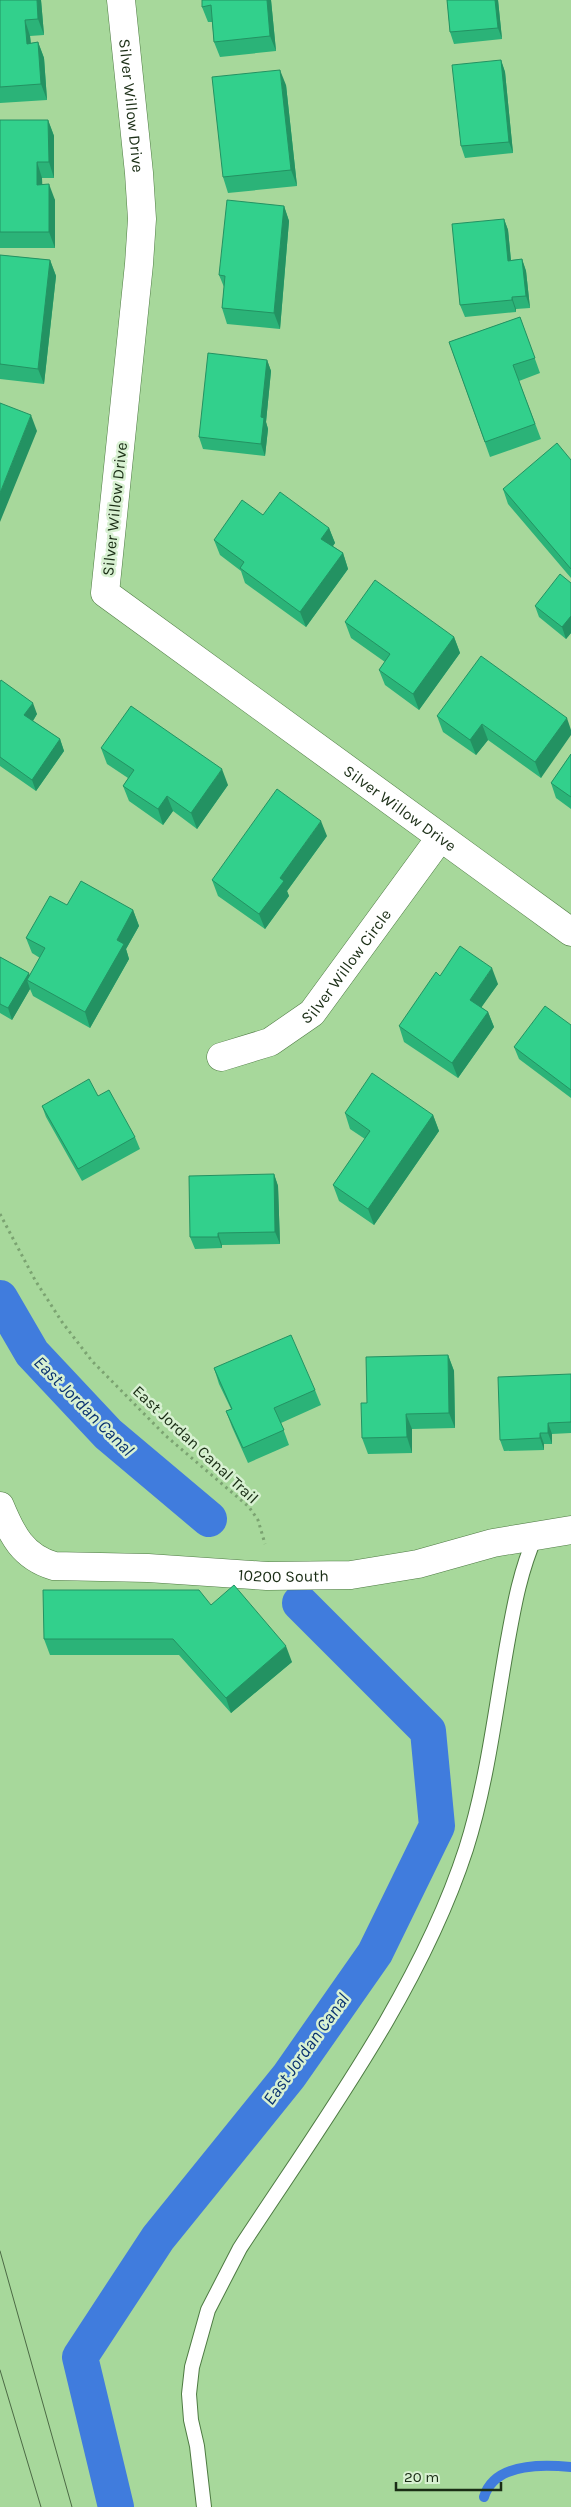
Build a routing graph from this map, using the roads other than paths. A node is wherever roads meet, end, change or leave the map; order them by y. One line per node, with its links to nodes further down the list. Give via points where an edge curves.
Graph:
1 (121, 0): 2 (street, Silver Willow Drive, via 142,219 105,593)
2 (440, 838): 3 (street, Silver Willow Drive); 4 (street, Silver Willow Circle, via 312,1013 270,1042)
3 (571, 932)
4 (221, 1056)
5 (4, 1516): 7 (street, 10200 South, via 21,1547 54,1566 217,1573 328,1576 385,1571)
6 (571, 1530): 7 (street, 10200 South)
7 (536, 1534): 8 (lane, via 515,1594 480,1799 449,1896 424,1952 385,2021 235,2256 212,2302 199,2338 189,2394)
8 (204, 2507)

